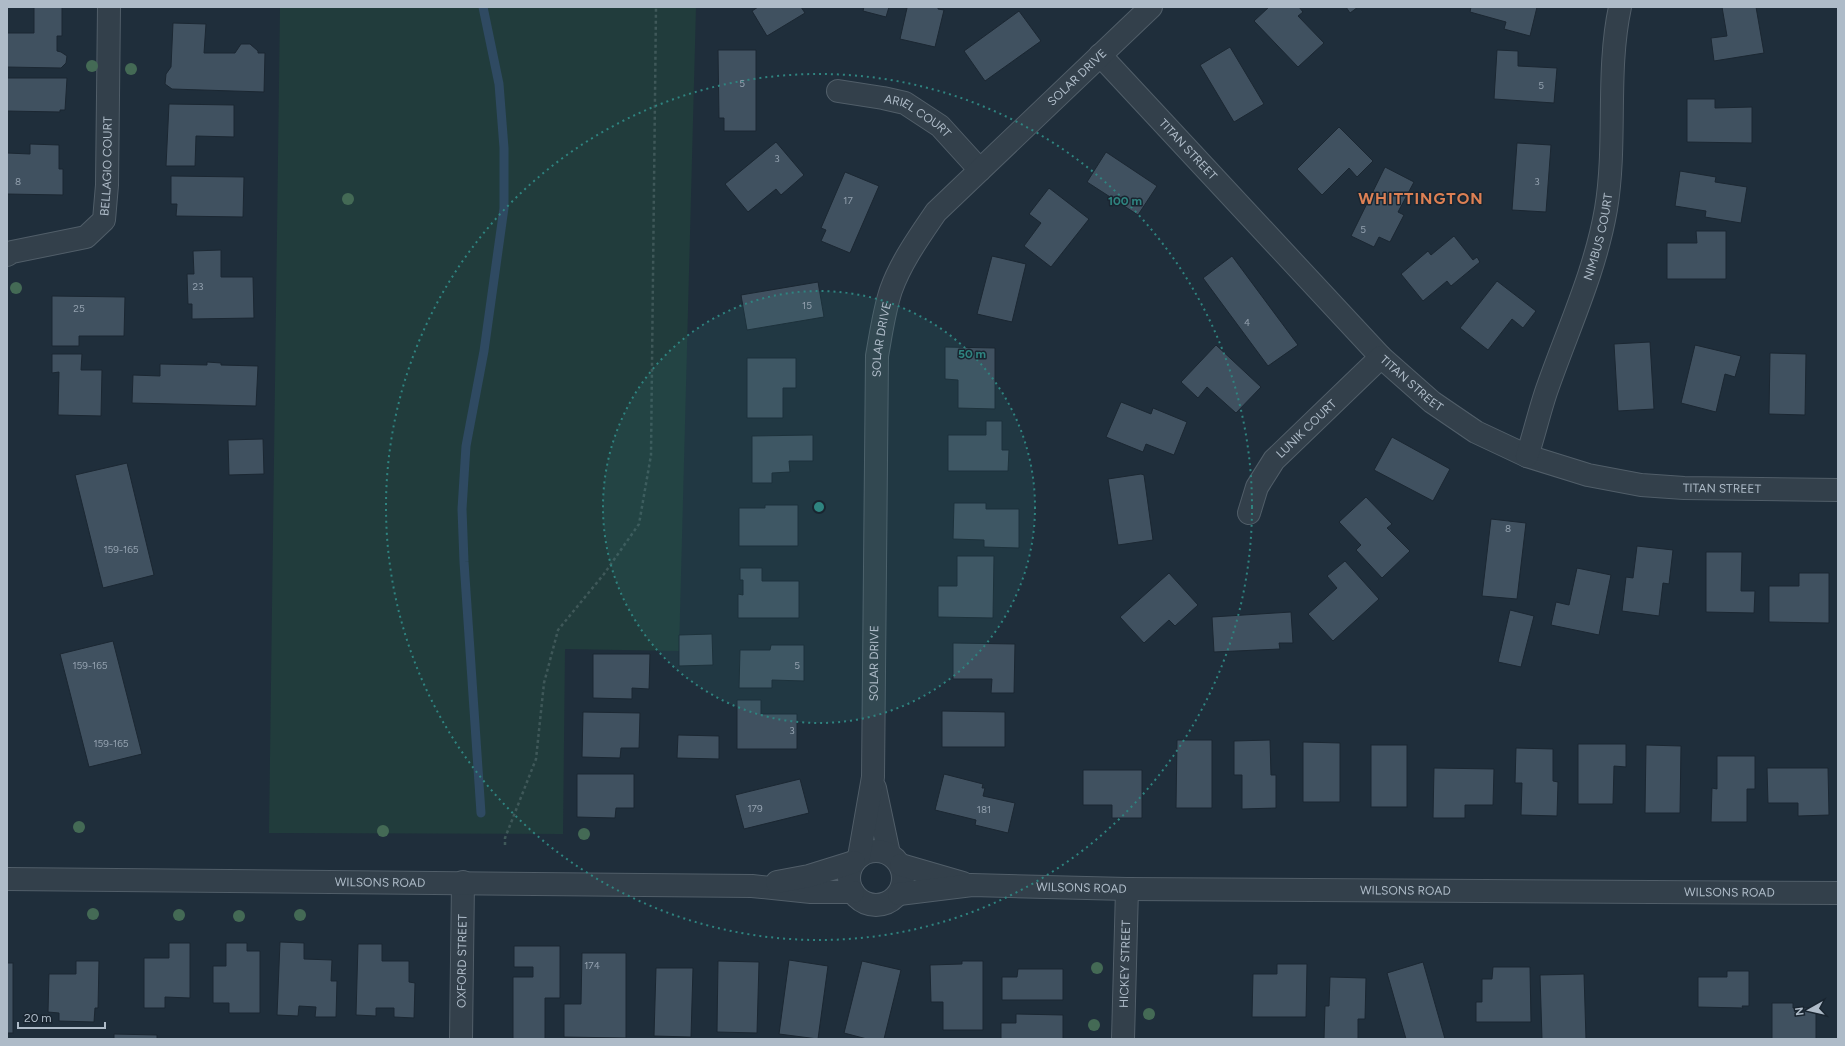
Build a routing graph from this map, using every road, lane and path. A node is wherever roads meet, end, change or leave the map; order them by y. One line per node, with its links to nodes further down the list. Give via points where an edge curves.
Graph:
1 (109, 7): 8 (street, BELLAGIO COURT, via 107,184 104,220 86,237)
2 (656, 7): 14 (path, via 651,455 639,524 604,574 558,630 544,683 536,759 505,838)
3 (1151, 7): 5 (street, SOLAR DRIVE)
4 (1620, 7): 10 (street, NIMBUS COURT, via 1615,33 1606,207 1596,258 1546,392)
5 (1100, 55): 7 (street, SOLAR DRIVE); 9 (street, TITAN STREET)
6 (838, 91): 7 (street, ARIEL COURT, via 905,103 940,126)
7 (980, 170): 13 (street, SOLAR DRIVE, via 936,212 912,246 891,289 883,318 877,356)
8 (7, 255)
9 (1381, 357): 10 (street, TITAN STREET, via 1432,402 1464,424); 12 (street, LUNIK COURT, via 1274,460 1257,487)
10 (1527, 456): 11 (street, TITAN STREET, via 1588,476 1640,485)
11 (1838, 490)
12 (1249, 513)
13 (873, 777): 15 (street, SOLAR DRIVE); 16 (street, SOLAR DRIVE)
14 (505, 845)
15 (895, 859): 16 (street, via 874,850); 19 (street, WILSONS ROAD); 23 (street, via 904,879)
16 (856, 860): 20 (street, WILSONS ROAD, via 809,876); 22 (street, via 849,877)
17 (7, 879): 18 (street, WILSONS ROAD)
18 (463, 882): 20 (street, WILSONS ROAD); 25 (street, OXFORD STREET)
19 (972, 885): 21 (street, WILSONS ROAD); 23 (street, WILSONS ROAD)
20 (752, 886): 22 (street, WILSONS ROAD, via 811,892)
21 (1127, 889): 24 (street, WILSONS ROAD); 26 (street, HICKEY STREET)
22 (853, 892): 23 (street, via 863,902 876,906 892,901)
23 (899, 894)
24 (1838, 894)
25 (461, 1039)
26 (1123, 1039)

